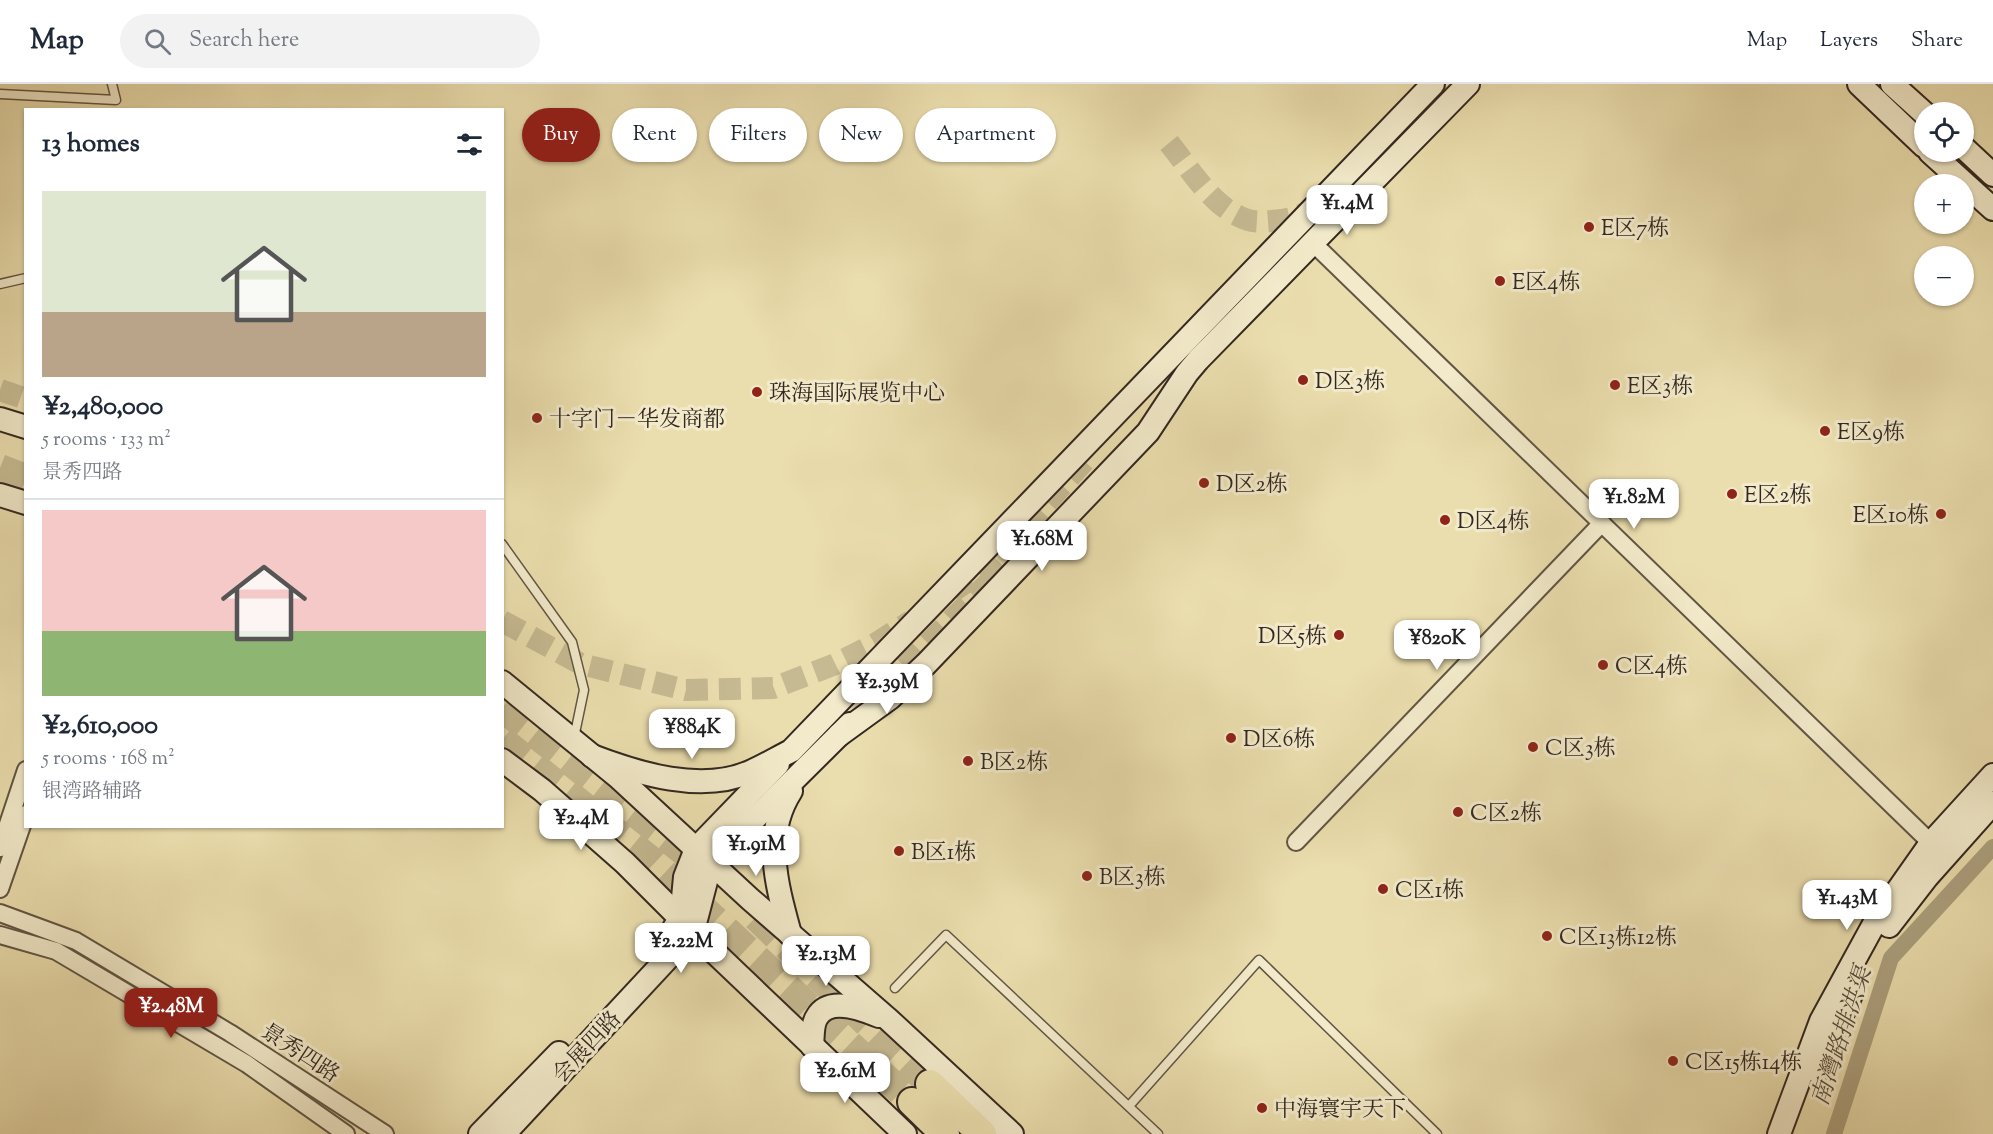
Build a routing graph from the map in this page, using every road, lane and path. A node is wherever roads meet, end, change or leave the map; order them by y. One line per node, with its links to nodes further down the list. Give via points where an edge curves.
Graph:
1 (112, 84): 6 (lane, via 116,100)
2 (1432, 84): 26 (main road)
3 (1468, 84): 13 (main road)
4 (1859, 84): 8 (main road)
5 (1893, 84): 7 (main road)
6 (0, 94)
7 (1914, 104)
8 (1914, 136)
9 (1974, 157): 11 (main road)
10 (1941, 162): 12 (main road)
11 (1993, 175)
12 (1993, 209)
13 (1313, 243): 20 (street); 24 (main road, via 1198,360 1140,441 909,681)
14 (24, 278): 15 (lane)
15 (0, 284)
16 (0, 419): 17 (main road)
17 (24, 427)
18 (0, 495): 19 (main road)
19 (24, 502)
20 (1602, 524): 34 (street); 35 (street)
21 (504, 547): 25 (lane, via 572,642 584,690)
22 (906, 667): 24 (main road)
23 (504, 684): 25 (main road)
24 (839, 735): 29 (main road)
25 (573, 741): 27 (main road)
26 (791, 751): 27 (main road, via 748,773 699,781 654,777); 37 (main road)
27 (592, 756): 37 (main road)
28 (504, 762): 40 (main road, via 625,862)
29 (802, 773): 37 (main road); 41 (main road, via 784,802 773,852 779,896)
30 (1993, 775): 35 (main road)
31 (24, 776): 36 (street)
32 (1993, 803): 58 (main road, via 1890,926 1851,993)
33 (24, 820): 38 (street)
34 (1296, 842)
35 (1931, 843): 57 (main road, via 1874,924 1821,1021)
36 (0, 848)
37 (703, 856): 40 (main road, via 685,877); 41 (main road)
38 (0, 889)
39 (0, 913): 48 (street, 景秀四路, via 76,941 230,1033)
40 (687, 925): 45 (main road); 49 (main road, 会展四路); 50 (main road, 会展四路)
41 (790, 934): 44 (main road)
42 (0, 935): 47 (street, 景秀四路, via 56,951 247,1064)
43 (895, 988): 46 (lane, via 946,935)
44 (888, 1020): 45 (main road, via 842,1005 824,1008 815,1018); 54 (main road)
45 (812, 1046): 51 (main road)
46 (1129, 1106): 55 (lane); 56 (lane, via 1259,960)
47 (346, 1134)
48 (385, 1134)
49 (480, 1134)
50 (504, 1134)
51 (905, 1134)
52 (945, 1134): 53 (highway, via 921,1093)
53 (982, 1134)
54 (1012, 1134)
55 (1158, 1134)
56 (1437, 1134)
57 (1779, 1134)
58 (1794, 1134)

